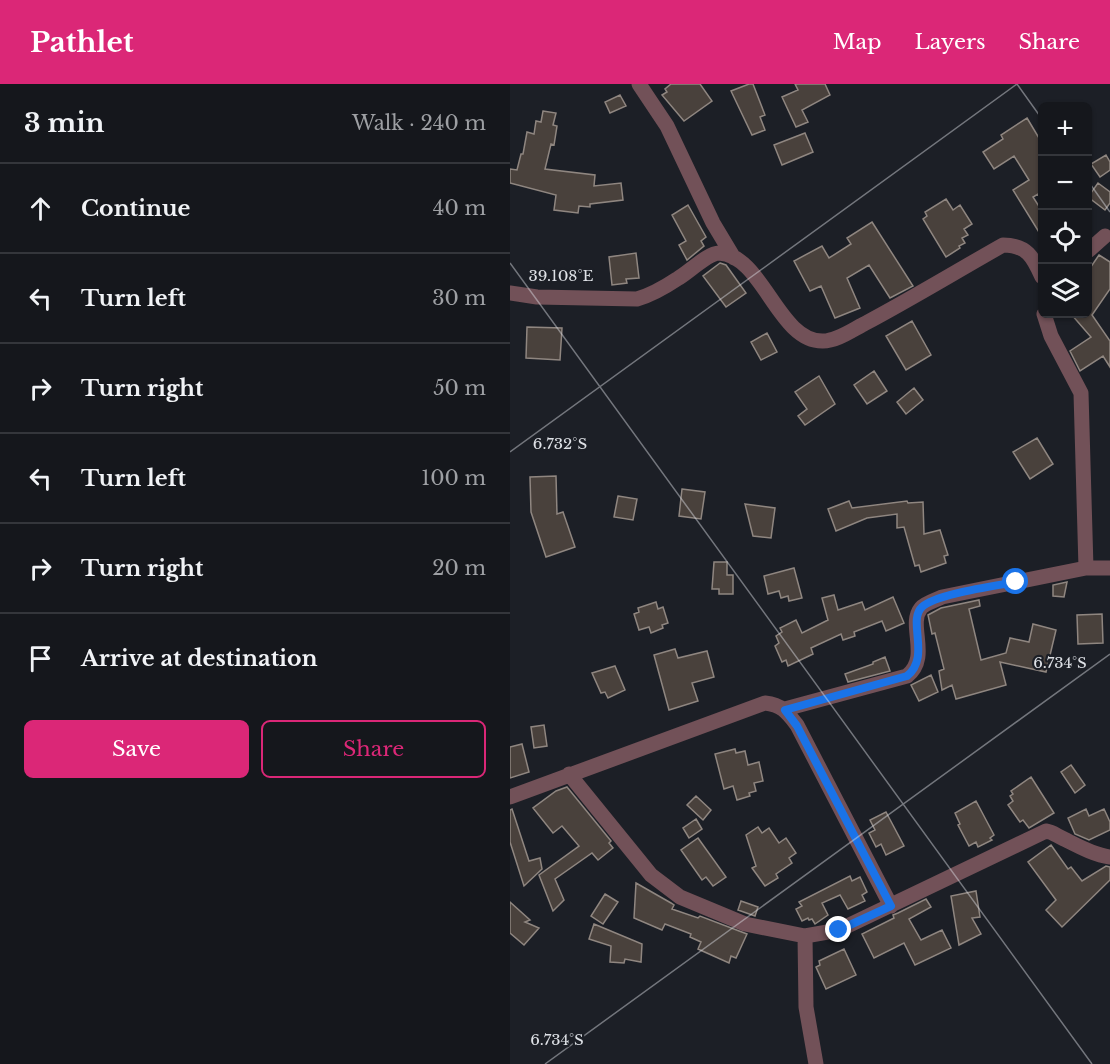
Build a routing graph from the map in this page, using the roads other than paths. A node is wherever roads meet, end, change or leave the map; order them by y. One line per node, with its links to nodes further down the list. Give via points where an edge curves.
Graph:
1 (639, 84): 4 (street, via 668,126 713,223)
2 (1106, 236): 3 (street)
3 (1092, 248)
4 (734, 258): 5 (street, via 754,275 794,329 811,340 823,342 885,313 1003,245 1015,245 1027,252); 6 (street, via 712,254 678,279 637,299)
5 (1038, 270)
6 (510, 293)
7 (1045, 318): 8 (street, via 1081,393)
8 (1086, 568): 9 (street); 10 (street, via 942,597 921,607 917,615 918,661 907,676)
9 (1110, 568)
10 (785, 710): 11 (street, via 765,703); 14 (street)
11 (569, 774): 12 (street); 15 (street, via 651,875 680,897 745,924)
12 (510, 797)
13 (1110, 857): 14 (street, via 1046,831)
14 (891, 906): 15 (street, via 839,930)
15 (805, 936): 16 (street, via 806,1007)
16 (816, 1064)

